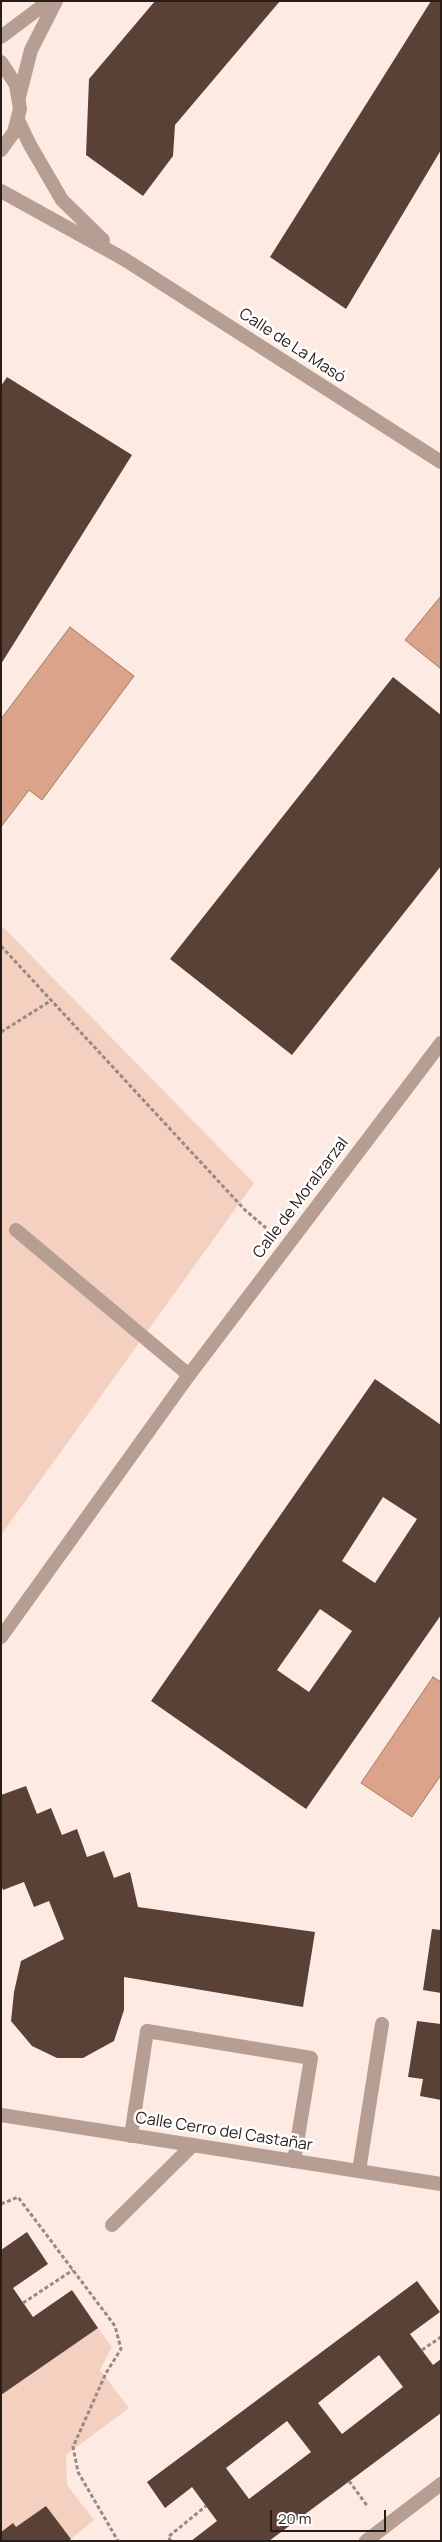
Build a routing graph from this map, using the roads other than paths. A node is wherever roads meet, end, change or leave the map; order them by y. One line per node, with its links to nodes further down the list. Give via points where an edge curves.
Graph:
1 (49, 1): 3 (street)
2 (56, 1): 5 (street, via 30,50)
3 (1, 36)
4 (1, 62): 5 (street, via 12,76)
5 (19, 97): 6 (street)
6 (18, 120): 7 (street); 9 (street, Calle de La Masó, via 62,200)
7 (1, 150)
8 (1, 191): 9 (street, Calle de La Masó)
9 (124, 259): 10 (street, Calle de La Masó)
10 (441, 462)
11 (441, 1042): 13 (street, Calle de Moralzarzal)
12 (16, 1230): 13 (street)
13 (189, 1375): 14 (street, Calle de Moralzarzal)
14 (1, 1637)
15 (382, 2024): 20 (street)
16 (1, 2115): 17 (street, Calle Cerro del Castañar)
17 (131, 2136): 18 (street, Calle Cerro del Castañar); 19 (street, via 147,2031 311,2058)
18 (193, 2145): 19 (street, Calle Cerro del Castañar); 22 (street)
19 (294, 2161): 20 (street, Calle Cerro del Castañar)
20 (359, 2171): 21 (street, Calle Cerro del Castañar)
21 (441, 2184)
22 (112, 2225)
23 (441, 2484): 24 (street)
24 (366, 2541)

